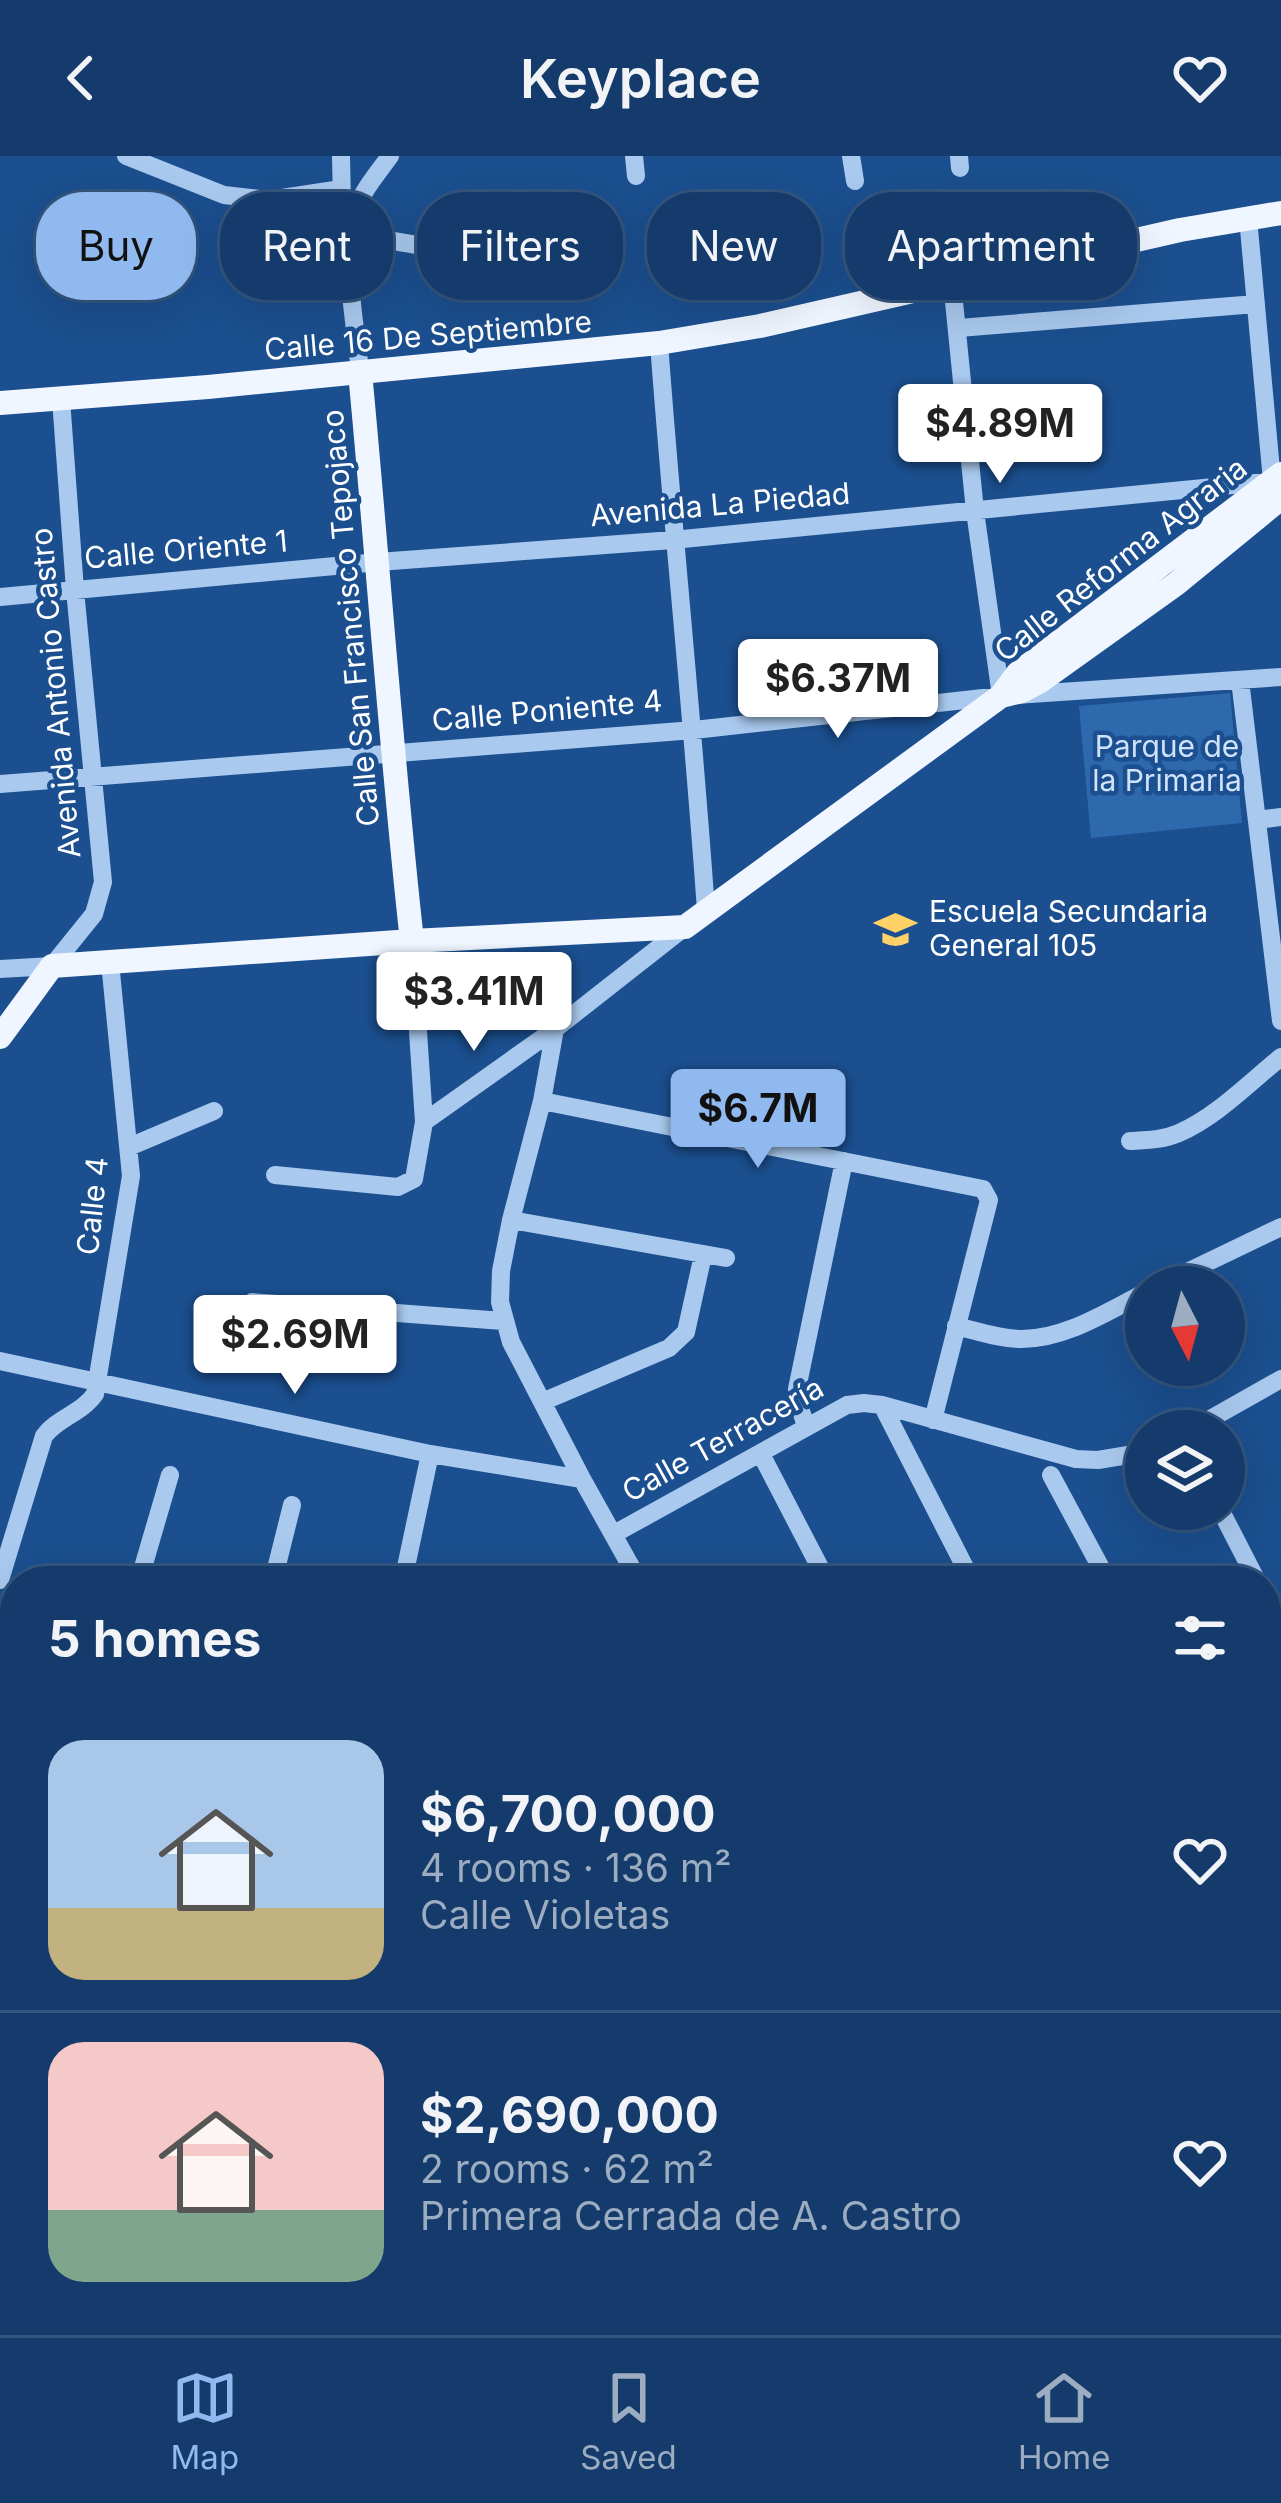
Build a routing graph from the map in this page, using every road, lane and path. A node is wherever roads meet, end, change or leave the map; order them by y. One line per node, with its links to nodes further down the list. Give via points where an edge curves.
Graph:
1 (126, 156): 6 (street, via 224,195 269,200)
2 (341, 156): 6 (street)
3 (390, 156): 8 (street, Calle San Francisco Tepojaco)
4 (851, 156): 5 (street)
5 (855, 181)
6 (341, 189): 7 (street)
7 (341, 192)
8 (366, 192)
9 (1281, 213): 10 (main road, Calle 16 De Septiembre)
10 (1249, 218): 11 (main road, Calle 16 De Septiembre); 15 (street)
11 (1137, 240)
12 (353, 300): 20 (street, Calle San Francisco Tepojaco)
13 (876, 300): 19 (main road, Calle 16 De Septiembre)
14 (954, 300): 16 (street)
15 (1256, 304): 16 (street); 18 (street)
16 (958, 328): 24 (street)
17 (1281, 334): 18 (street)
18 (1259, 337): 23 (street)
19 (659, 344): 20 (main road, Calle 16 De Septiembre); 25 (street)
20 (360, 372): 21 (main road, Calle 16 De Septiembre); 26 (main road, Calle San Francisco Tepojaco)
21 (62, 400): 22 (main road, Calle 16 De Septiembre); 27 (street, Avenida Antonio Castro)
22 (0, 403)
23 (1279, 483): 24 (street, Avenida La Piedad); 31 (main road, Calle Reforma Agraria, via 1177,584 1039,682)
24 (975, 512): 25 (street, Avenida La Piedad); 31 (street)
25 (674, 541): 26 (street, Avenida La Piedad); 32 (street)
26 (378, 562): 27 (street, Calle Oriente 1); 33 (main road, Calle San Francisco Tepojaco)
27 (75, 590): 28 (street, Calle Oriente 1); 34 (street, Avenida Antonio Castro)
28 (0, 597)
29 (1281, 677): 30 (street, Calle Poniente 4)
30 (1240, 680): 31 (street, Calle Poniente 4); 37 (street)
31 (1001, 696): 32 (street, Calle Poniente 4); 38 (main road, Calle Reforma Agraria)
32 (694, 730): 33 (street, Calle Poniente 4); 38 (street)
33 (391, 754): 34 (street, Calle Poniente 4); 40 (main road, Calle San Francisco Tepojaco)
34 (94, 777): 35 (street, Calle Poniente 4); 42 (street, Avenida Antonio Castro, via 101,893)
35 (0, 784)
36 (1281, 817): 37 (street)
37 (1257, 820): 44 (street)
38 (706, 910): 39 (main road, Calle Reforma Agraria)
39 (685, 927): 40 (main road); 45 (street, Calle Reforma Agraria)
40 (412, 941): 41 (main road); 50 (street)
41 (110, 962): 42 (main road); 52 (street, Calle 4)
42 (52, 966): 43 (street); 46 (main road)
43 (0, 969)
44 (1281, 1021)
45 (555, 1029): 48 (street); 50 (street, Calle Reforma Agraria)
46 (0, 1036)
47 (1281, 1057): 51 (street, via 1195,1124)
48 (542, 1102): 53 (street); 55 (street)
49 (214, 1111): 52 (street)
50 (424, 1122): 54 (street, via 416,1173 405,1185)
51 (1130, 1141)
52 (129, 1147): 66 (street, Calle 4, via 126,1222)
53 (844, 1161): 63 (street, via 983,1189 989,1200); 71 (street, via 797,1389)
54 (275, 1175)
55 (511, 1220): 57 (street); 62 (street)
56 (1281, 1227): 59 (street)
57 (703, 1255): 58 (street); 67 (street, via 680,1341)
58 (726, 1258)
59 (1200, 1266)
60 (252, 1302): 62 (street)
61 (1125, 1302): 63 (street, via 1045,1337)
62 (503, 1322): 67 (street)
63 (956, 1326): 70 (street)
64 (0, 1361): 66 (street)
65 (1281, 1378): 69 (street)
66 (96, 1382): 72 (street); 81 (street, via 89,1402 44,1436)
67 (542, 1402): 77 (street)
68 (882, 1405): 70 (street, Calle Terracería); 71 (street, Calle Terracería, via 848,1405); 87 (street)
69 (1225, 1410)
70 (933, 1420): 74 (street, Calle Terracería, via 1076,1459)
71 (806, 1426): 73 (street, Calle Terracería)
72 (430, 1454): 77 (street); 84 (street)
73 (761, 1454): 80 (street, Calle Terracería); 86 (street)
74 (1125, 1456)
75 (170, 1475): 82 (street)
76 (1051, 1475): 88 (street)
77 (582, 1479): 80 (street)
78 (292, 1505): 83 (street)
79 (1231, 1530): 89 (street)
80 (614, 1534): 85 (street)
81 (4, 1566)
82 (144, 1566)
83 (277, 1566)
84 (406, 1566)
85 (631, 1566)
86 (819, 1566)
87 (964, 1566)
88 (1100, 1566)
89 (1249, 1566)

